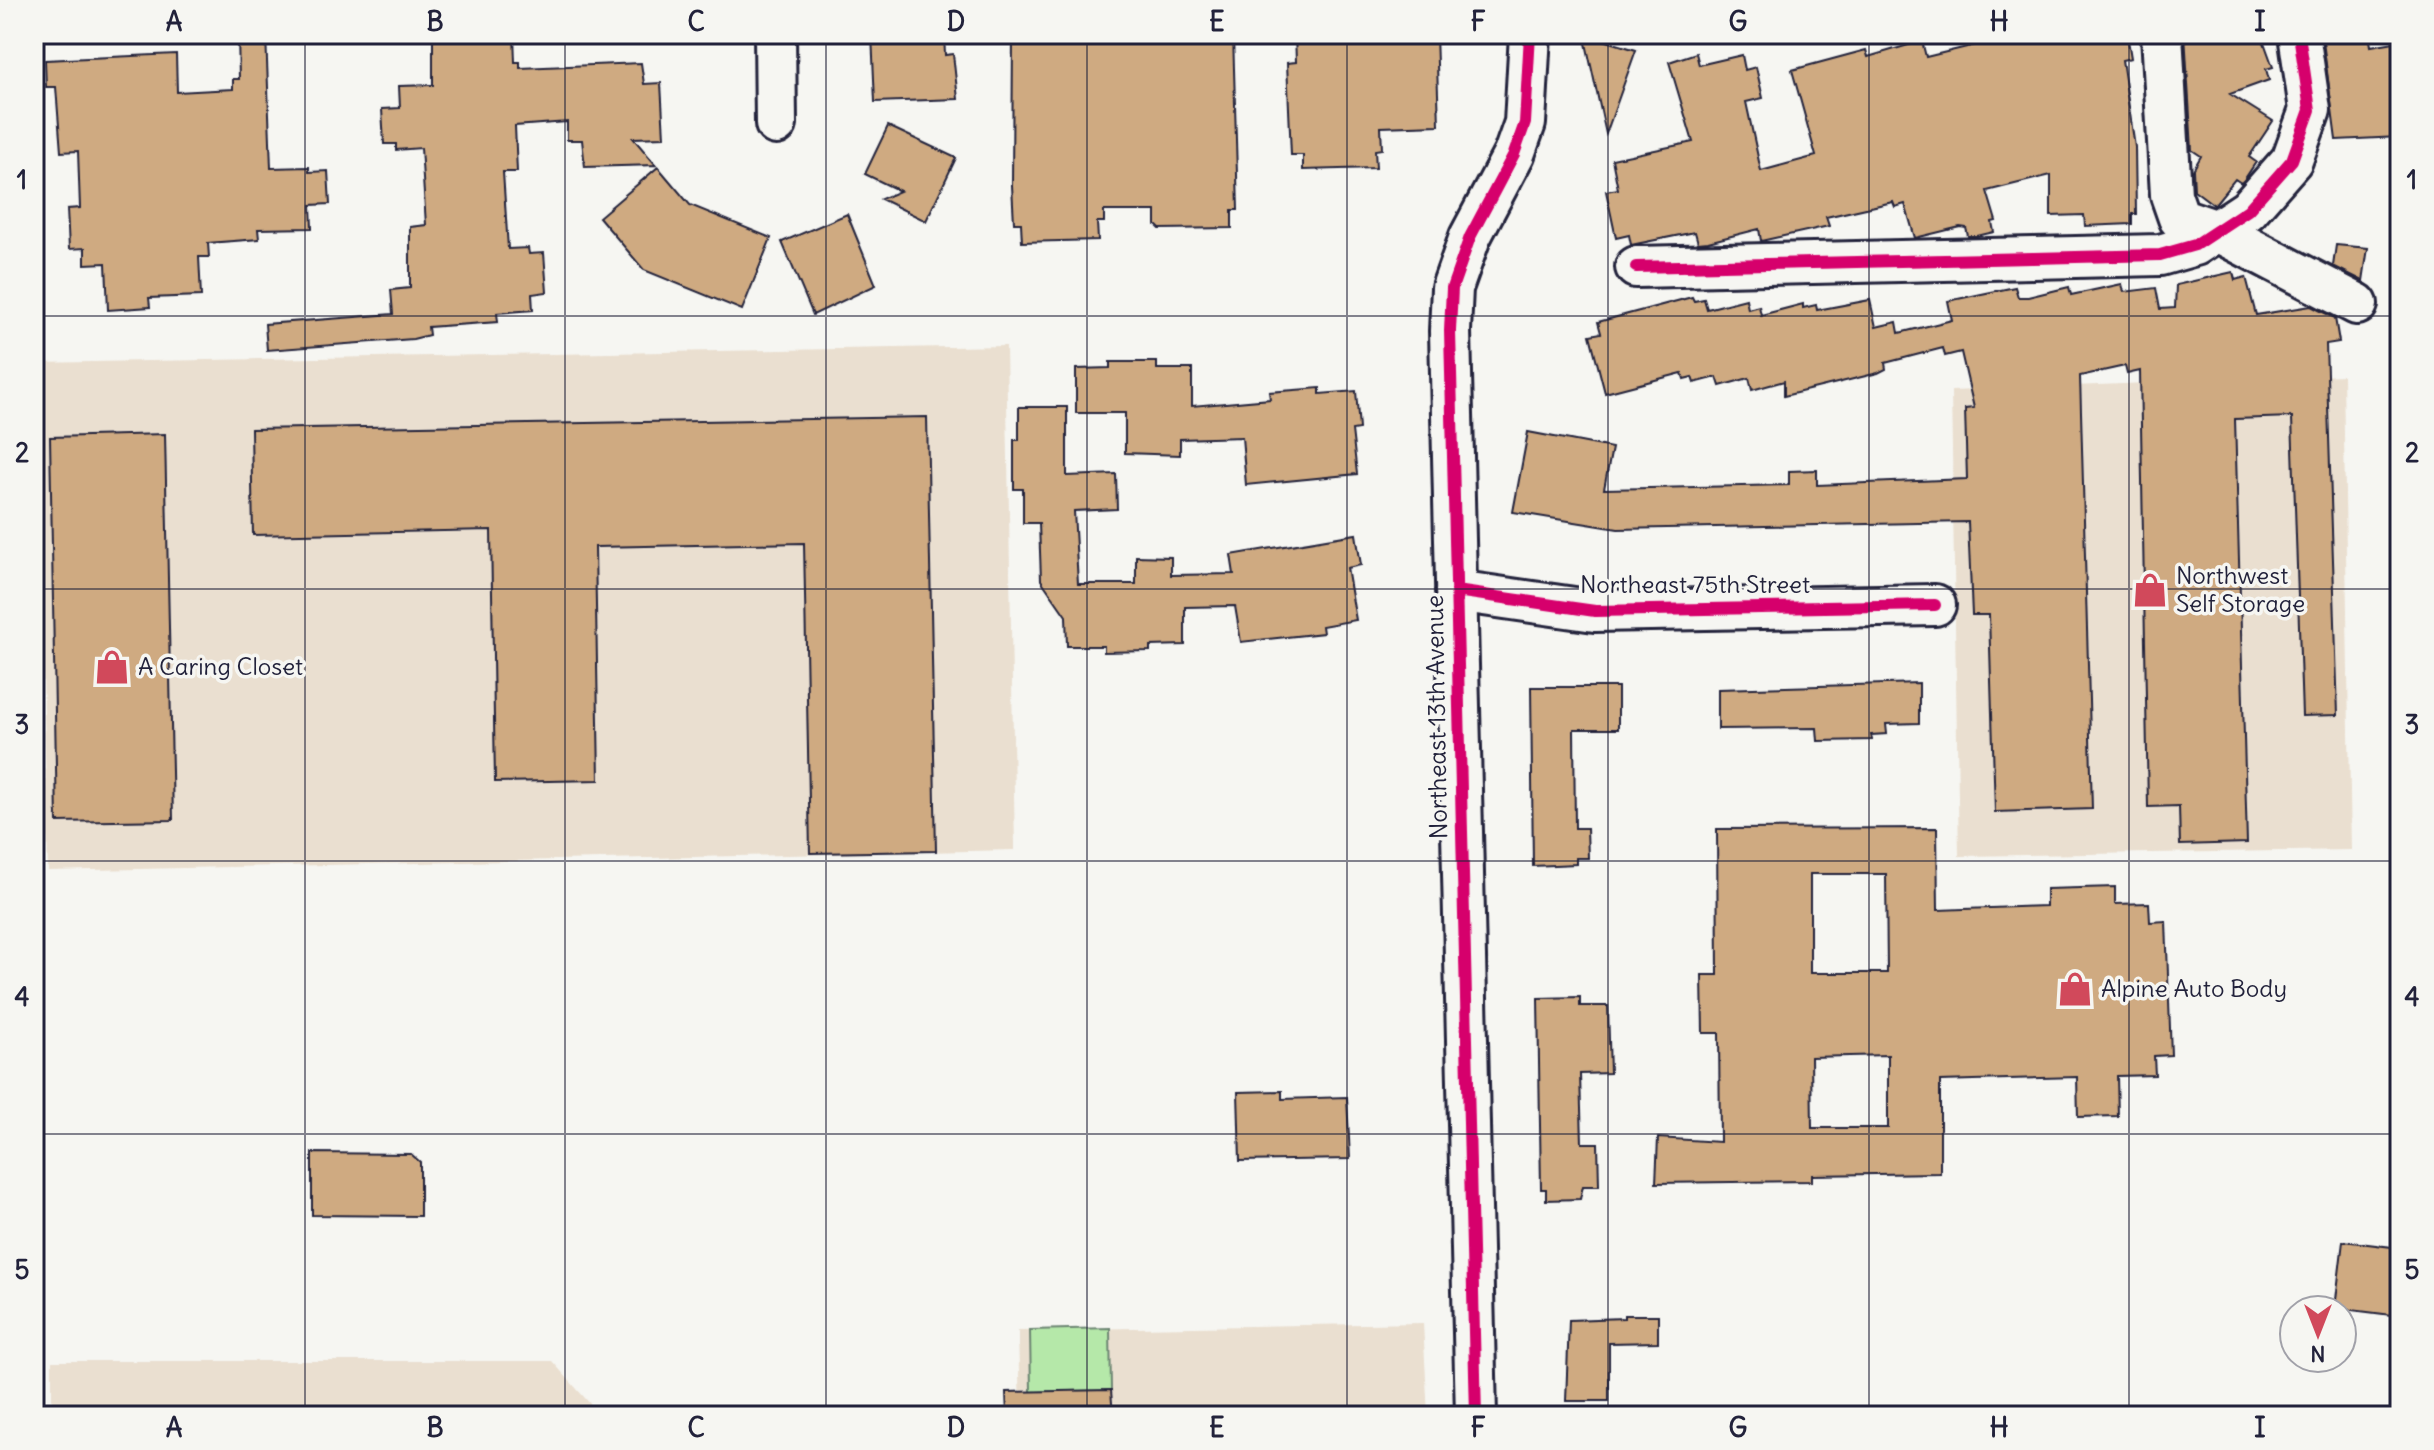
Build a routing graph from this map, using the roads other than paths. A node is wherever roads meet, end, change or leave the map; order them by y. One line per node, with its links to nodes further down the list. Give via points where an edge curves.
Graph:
1 (775, 34): 5 (street)
2 (1530, 34): 9 (street, Northeast 13th Avenue, via 1525,123 1470,237 1452,288)
3 (2162, 34): 6 (street, via 2171,195 2179,218)
4 (2299, 34): 6 (street, via 2310,110 2292,160 2248,210)
5 (776, 124)
6 (2217, 231): 7 (street, via 2195,245 2160,255); 8 (street)
7 (1636, 267)
8 (2357, 304)
9 (1456, 591): 10 (street, Northeast 75th Street, via 1595,611); 11 (street, Northeast 13th Avenue)
10 (1935, 605)
11 (1476, 1416)

